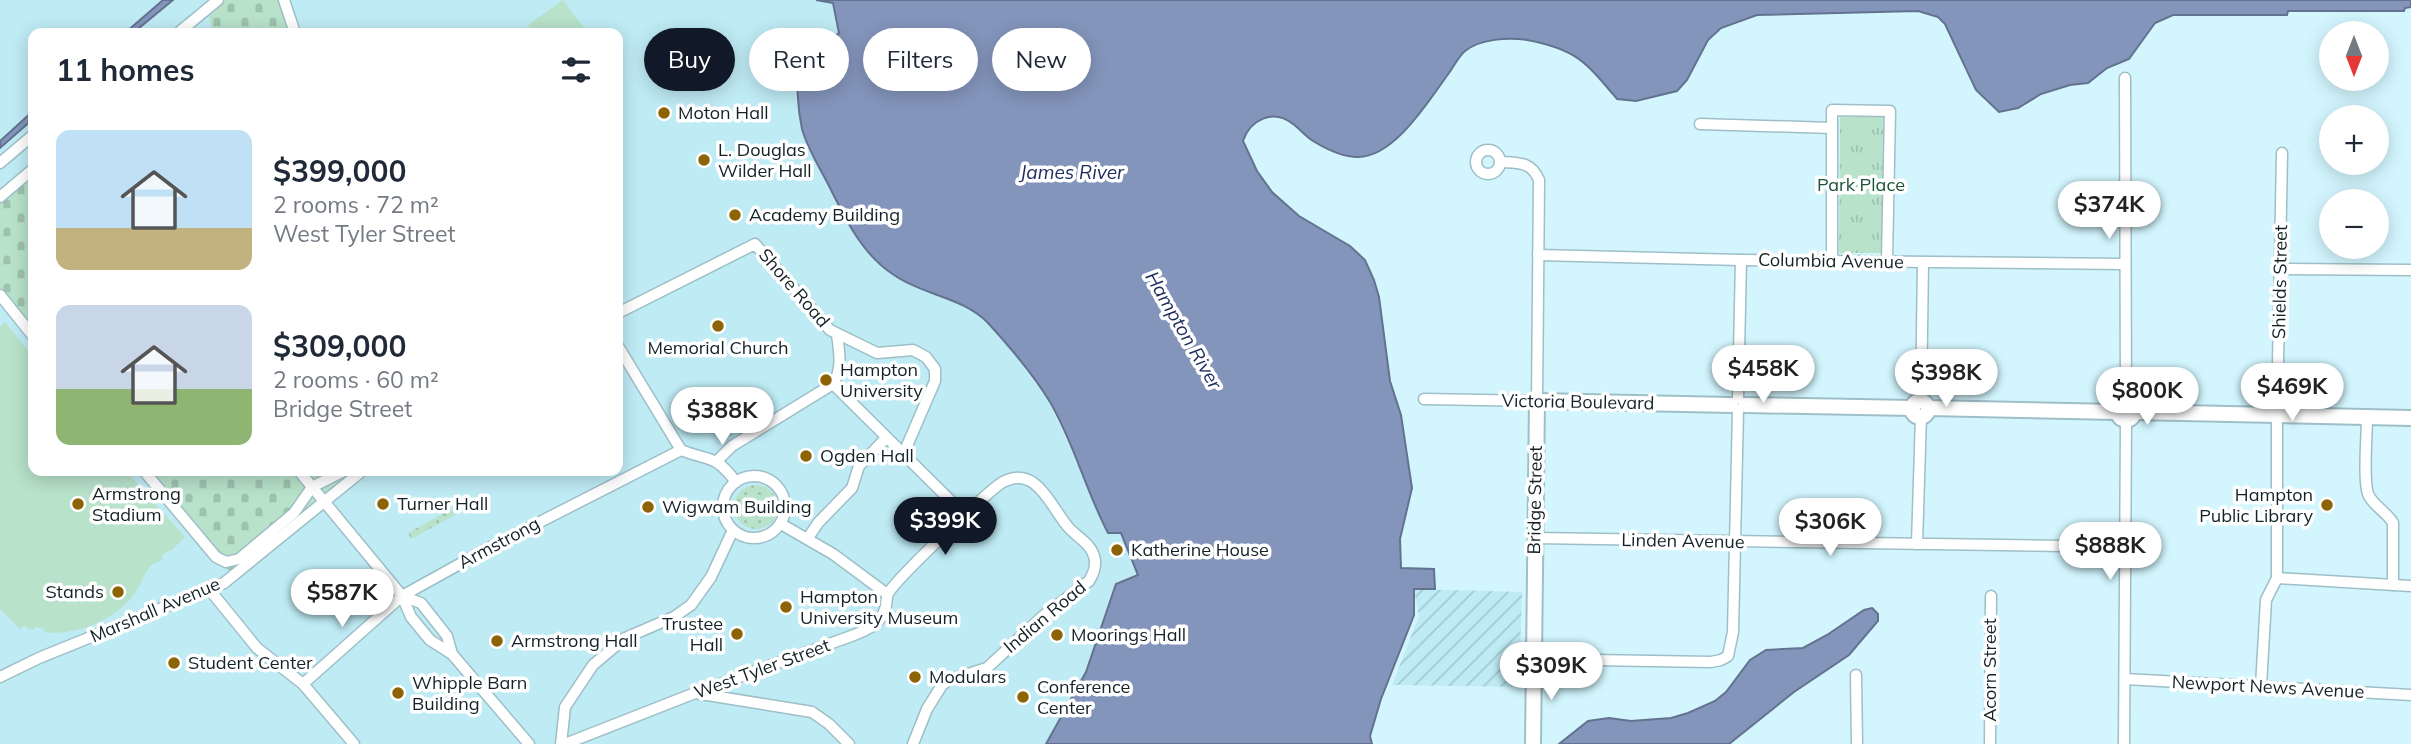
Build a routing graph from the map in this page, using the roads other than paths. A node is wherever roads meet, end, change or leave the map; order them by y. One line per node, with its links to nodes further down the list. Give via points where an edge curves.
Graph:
1 (218, 0): 3 (street)
2 (284, 0): 4 (street)
3 (183, 28)
4 (293, 28)
5 (2125, 78): 19 (street)
6 (1700, 124): 7 (street)
7 (1832, 128): 16 (street); 17 (street, via 1832,110 1890,111)
8 (28, 139): 11 (street)
9 (2282, 153): 20 (street, Shields Street)
10 (1500, 162): 14 (street, Bridge Street, via 1526,163 1539,180)
11 (0, 163)
12 (28, 173): 13 (street)
13 (0, 197)
14 (1538, 255): 15 (street, Columbia Avenue); 29 (street, Bridge Street)
15 (1741, 260): 16 (street, Columbia Avenue); 30 (street)
16 (1832, 260): 17 (street, Columbia Avenue)
17 (1887, 261): 18 (street, Columbia Avenue)
18 (1923, 262): 19 (street, Columbia Avenue); 31 (street)
19 (2125, 264): 32 (street)
20 (2280, 268): 21 (street); 33 (street, Shields Street)
21 (2411, 270)
22 (0, 295): 24 (street)
23 (623, 310): 25 (street, Shore Road, via 755,244)
24 (28, 330)
25 (837, 334): 27 (street, via 840,365); 38 (street, Shore Road, via 877,353 913,351 934,369 935,381)
26 (623, 354): 37 (street)
27 (833, 384): 36 (street); 39 (street, via 732,446)
28 (1424, 399): 29 (street, Victoria Boulevard)
29 (1537, 401): 30 (street, Victoria Boulevard); 52 (street, Bridge Street)
30 (1738, 405): 31 (street, Victoria Boulevard); 53 (street)
31 (1921, 408): 32 (street, Victoria Boulevard); 54 (street)
32 (2126, 412): 33 (street, Victoria Boulevard); 55 (street)
33 (2277, 415): 34 (street, Victoria Boulevard); 56 (street, Shields Street)
34 (2367, 417): 35 (street, Victoria Boulevard); 57 (street, via 2367,487 2373,502 2393,523)
35 (2411, 418)
36 (886, 438): 38 (street); 51 (street, via 859,466 852,488)
37 (681, 450): 39 (street); 61 (street, Armstrong)
38 (903, 455): 48 (street)
39 (717, 461): 45 (street)
40 (149, 476): 46 (street, via 216,557 226,562 239,559 294,513)
41 (303, 476): 46 (street)
42 (334, 476): 46 (street)
43 (356, 476): 47 (street, Marshall Avenue)
44 (1023, 478): 48 (street, West Tyler Street, via 999,485); 76 (street, Indian Road, via 1040,488 1089,547 1095,558 1094,573 987,668 944,683)
45 (736, 482): 49 (street, via 756,476 776,484 785,503); 50 (street, via 723,505)
46 (312, 487): 47 (street)
47 (324, 503): 59 (street, Marshall Avenue, via 224,583); 61 (street)
48 (964, 515): 60 (street, West Tyler Street)
49 (781, 524): 50 (street, via 763,537 742,536); 51 (street)
50 (733, 530): 74 (street, via 691,605 620,641 593,665 565,707)
51 (808, 538): 60 (street)
52 (1535, 538): 53 (street, Linden Avenue); 64 (street, Bridge Street)
53 (1735, 541): 54 (street, Linden Avenue); 64 (street, via 1731,645 1725,658 1711,662)
54 (1917, 544): 55 (street, Linden Avenue)
55 (2126, 547): 67 (street)
56 (2277, 578): 57 (street); 69 (street, Shields Street, via 2266,600)
57 (2393, 585): 58 (street)
58 (2411, 586)
59 (209, 589): 66 (street, Marshall Avenue); 68 (street, via 257,648)
60 (887, 594): 70 (street, West Tyler Street, via 885,610 874,626)
61 (402, 596): 63 (street, via 411,617 430,640); 63 (street, via 421,603 447,636); 68 (street, Armstrong)
62 (1990, 596): 79 (street, Acorn Street)
63 (452, 654): 73 (street)
64 (1533, 659): 77 (street, Bridge Street)
65 (1856, 674): 78 (street)
66 (0, 677)
67 (2125, 679): 69 (street, Newport News Avenue); 80 (street)
68 (303, 684): 72 (street)
69 (2261, 686): 71 (street, Newport News Avenue)
70 (695, 693): 74 (street, West Tyler Street); 75 (street, via 812,712)
71 (2411, 695)
72 (354, 744)
73 (529, 744)
74 (563, 744)
75 (849, 744)
76 (913, 744)
77 (1533, 744)
78 (1857, 744)
79 (1990, 744)
80 (2124, 744)

